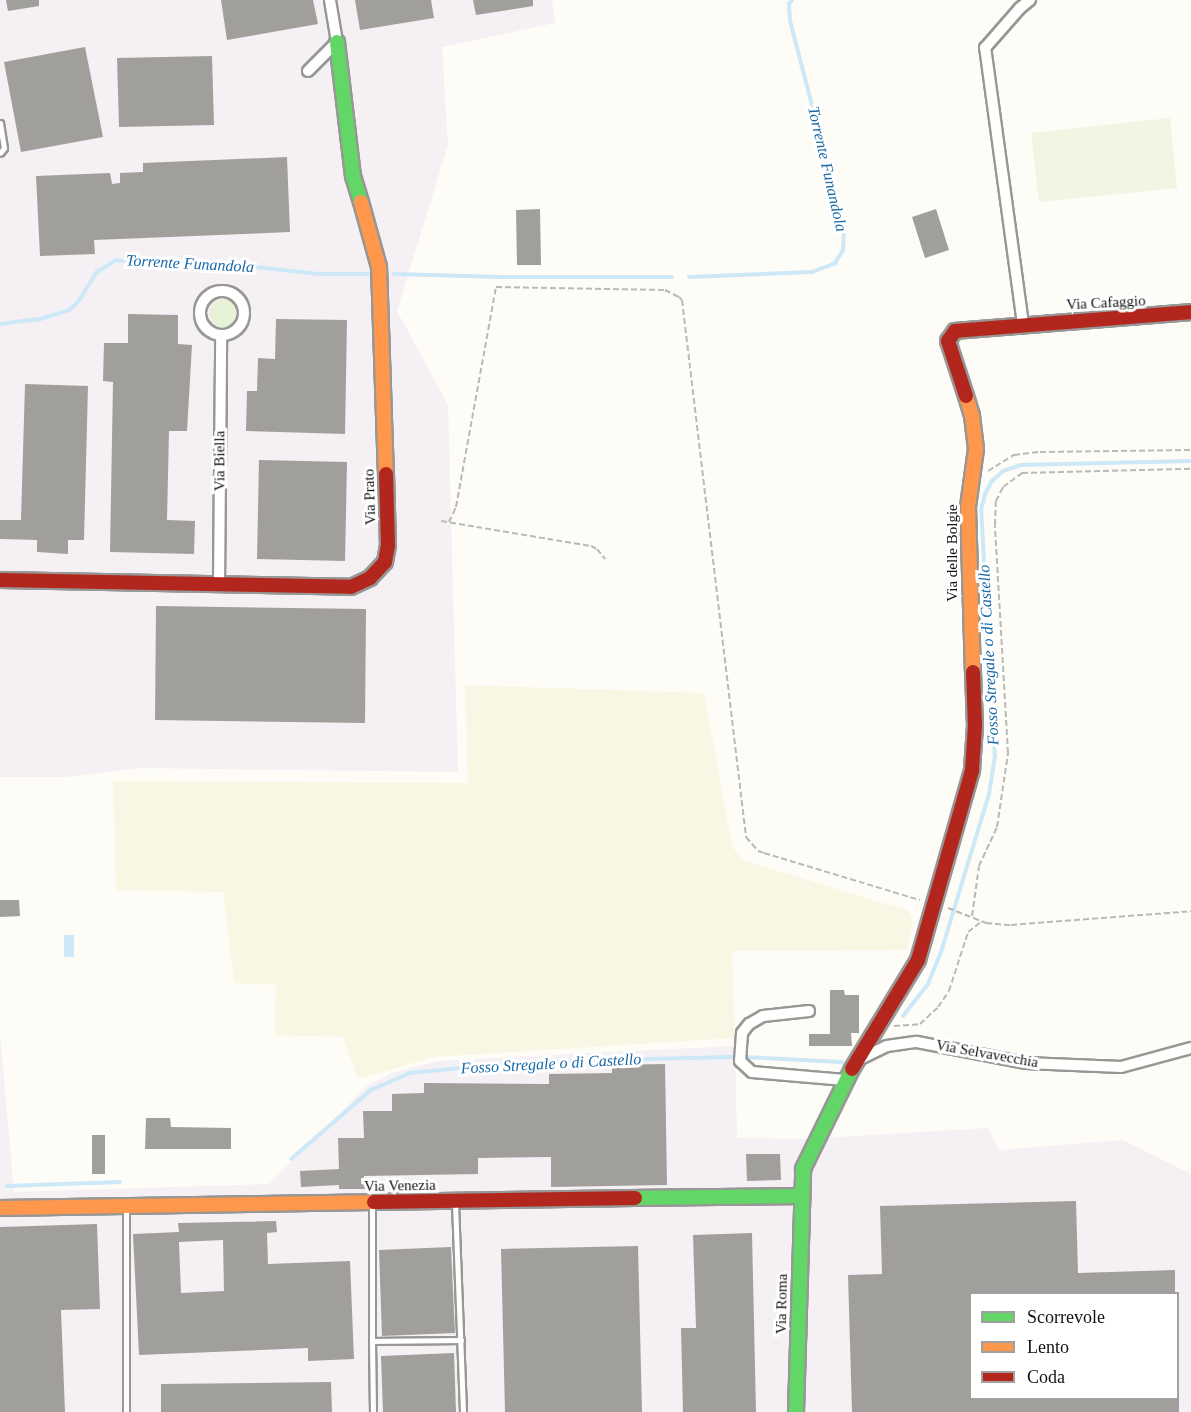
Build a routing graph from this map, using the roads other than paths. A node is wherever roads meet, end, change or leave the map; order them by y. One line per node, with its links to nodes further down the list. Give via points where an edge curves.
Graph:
1 (330, 0): 3 (street, Via Prato)
2 (1030, 0): 8 (street, via 986,48)
3 (338, 42): 4 (street); 11 (street, Via Prato, via 353,176 379,267 387,553 378,572 351,587)
4 (308, 71)
5 (0, 123): 6 (lane, via 4,148)
6 (0, 153)
7 (1191, 312): 8 (street, Via Cafaggio)
8 (1023, 324): 14 (street, Via delle Bolgie, via 967,329 955,332 948,341 972,417 976,449 968,507 975,726 972,770 937,905 913,970)
9 (221, 336): 9 (street, via 236,332 244,319 243,303 224,290 203,300 200,315 206,329); 11 (street, Via Biella)
10 (0, 580): 11 (street, Via Prato)
11 (219, 586)
12 (809, 1011): 15 (street, via 763,1017 748,1024 742,1033 740,1061 752,1072)
13 (1191, 1048): 14 (street, Via Selvavecchia, via 1121,1067 1026,1064 917,1042 887,1046)
14 (856, 1060): 15 (street, Via delle Bolgie)
15 (845, 1080): 16 (street, Via Roma, via 806,1159)
16 (800, 1196): 17 (street, Via Venezia); 26 (street, Via Roma)
17 (455, 1201): 18 (street, Via Venezia); 21 (lane)
18 (372, 1202): 19 (street, Via Venezia); 22 (lane)
19 (126, 1206): 20 (street, Via Venezia); 23 (lane)
20 (0, 1208)
21 (461, 1340): 22 (lane); 25 (lane)
22 (372, 1341): 24 (lane)
23 (126, 1412)
24 (373, 1412)
25 (463, 1412)
26 (796, 1412)

